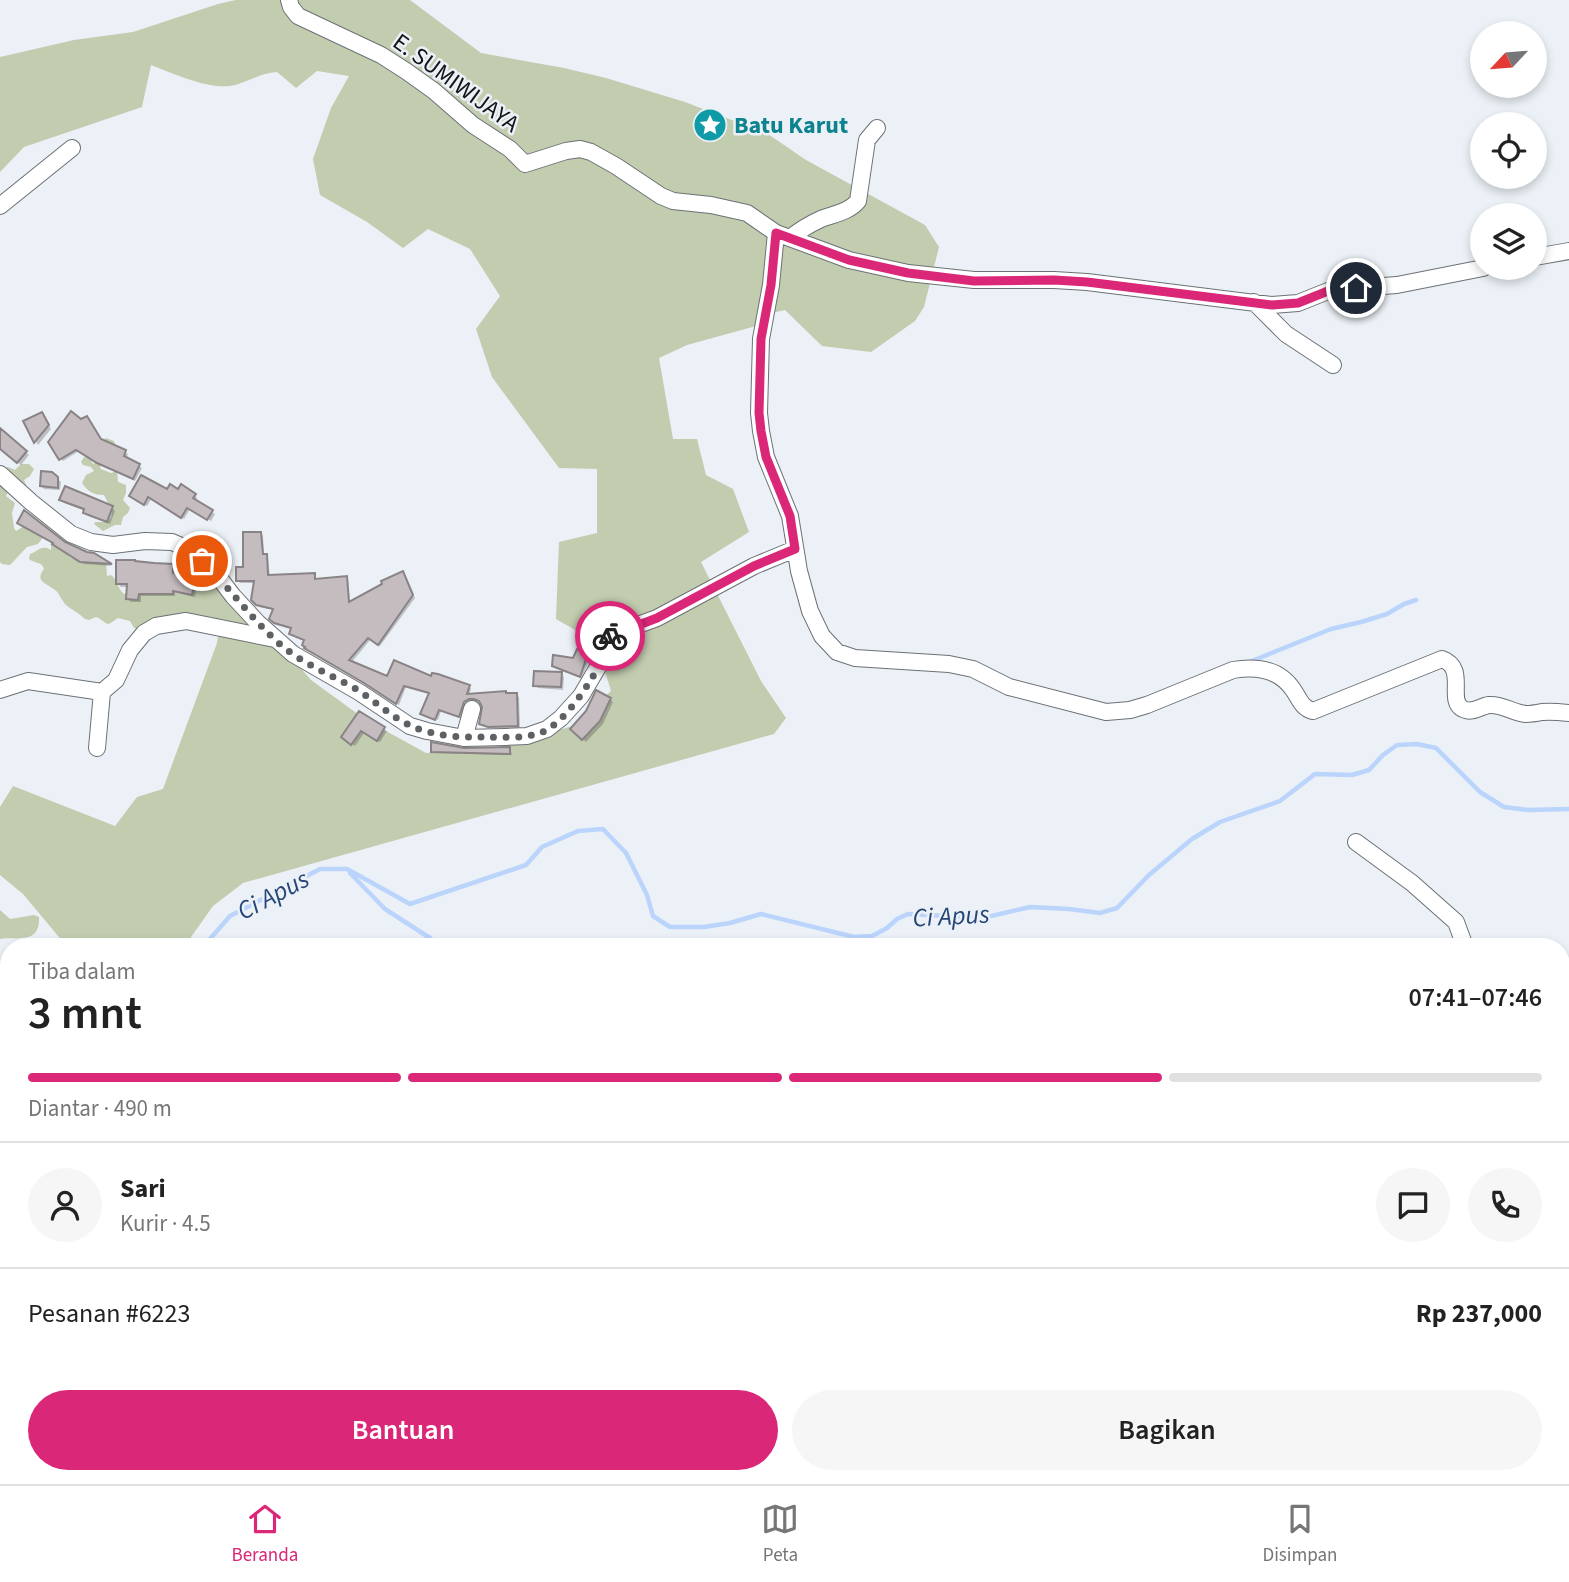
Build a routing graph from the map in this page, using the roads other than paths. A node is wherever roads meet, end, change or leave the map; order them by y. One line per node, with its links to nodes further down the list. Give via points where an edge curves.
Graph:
1 (289, 0): 5 (street, E. SUMIWIJAYA, via 298,16 406,71 525,164 566,151 592,152 673,201 747,213)
2 (877, 128): 5 (street, via 867,140 859,201 852,208)
3 (72, 148): 4 (street)
4 (0, 206)
5 (783, 235): 9 (street, via 849,260 908,273 974,281 1087,282); 12 (street, via 761,339 759,413 766,457 790,516)
6 (1569, 251): 7 (street)
7 (1547, 255)
8 (1470, 271): 9 (street, via 1397,285 1328,291 1285,305)
9 (1254, 302): 10 (street, via 1286,334)
10 (1333, 365)
11 (0, 474): 13 (street, via 71,534 91,542 172,542 186,548)
12 (795, 549): 17 (street, via 810,611 822,636 837,652 855,658 973,669 1009,687 1106,712 1147,705 1246,668 1266,669 1286,681 1305,709 1313,711 1442,659 1453,666 1456,698 1464,710 1490,705 1524,714); 18 (street, via 657,618 611,635 581,696 547,729 527,736)
13 (275, 639): 15 (street, via 186,621 156,626 130,650 116,680); 18 (street, via 410,726)
14 (0, 690): 15 (street, via 28,681)
15 (102, 692): 19 (street)
16 (472, 709): 18 (street)
17 (1569, 713)
18 (464, 738)
19 (97, 748)
20 (1356, 842): 21 (street, via 1456,922)
21 (1462, 938)

